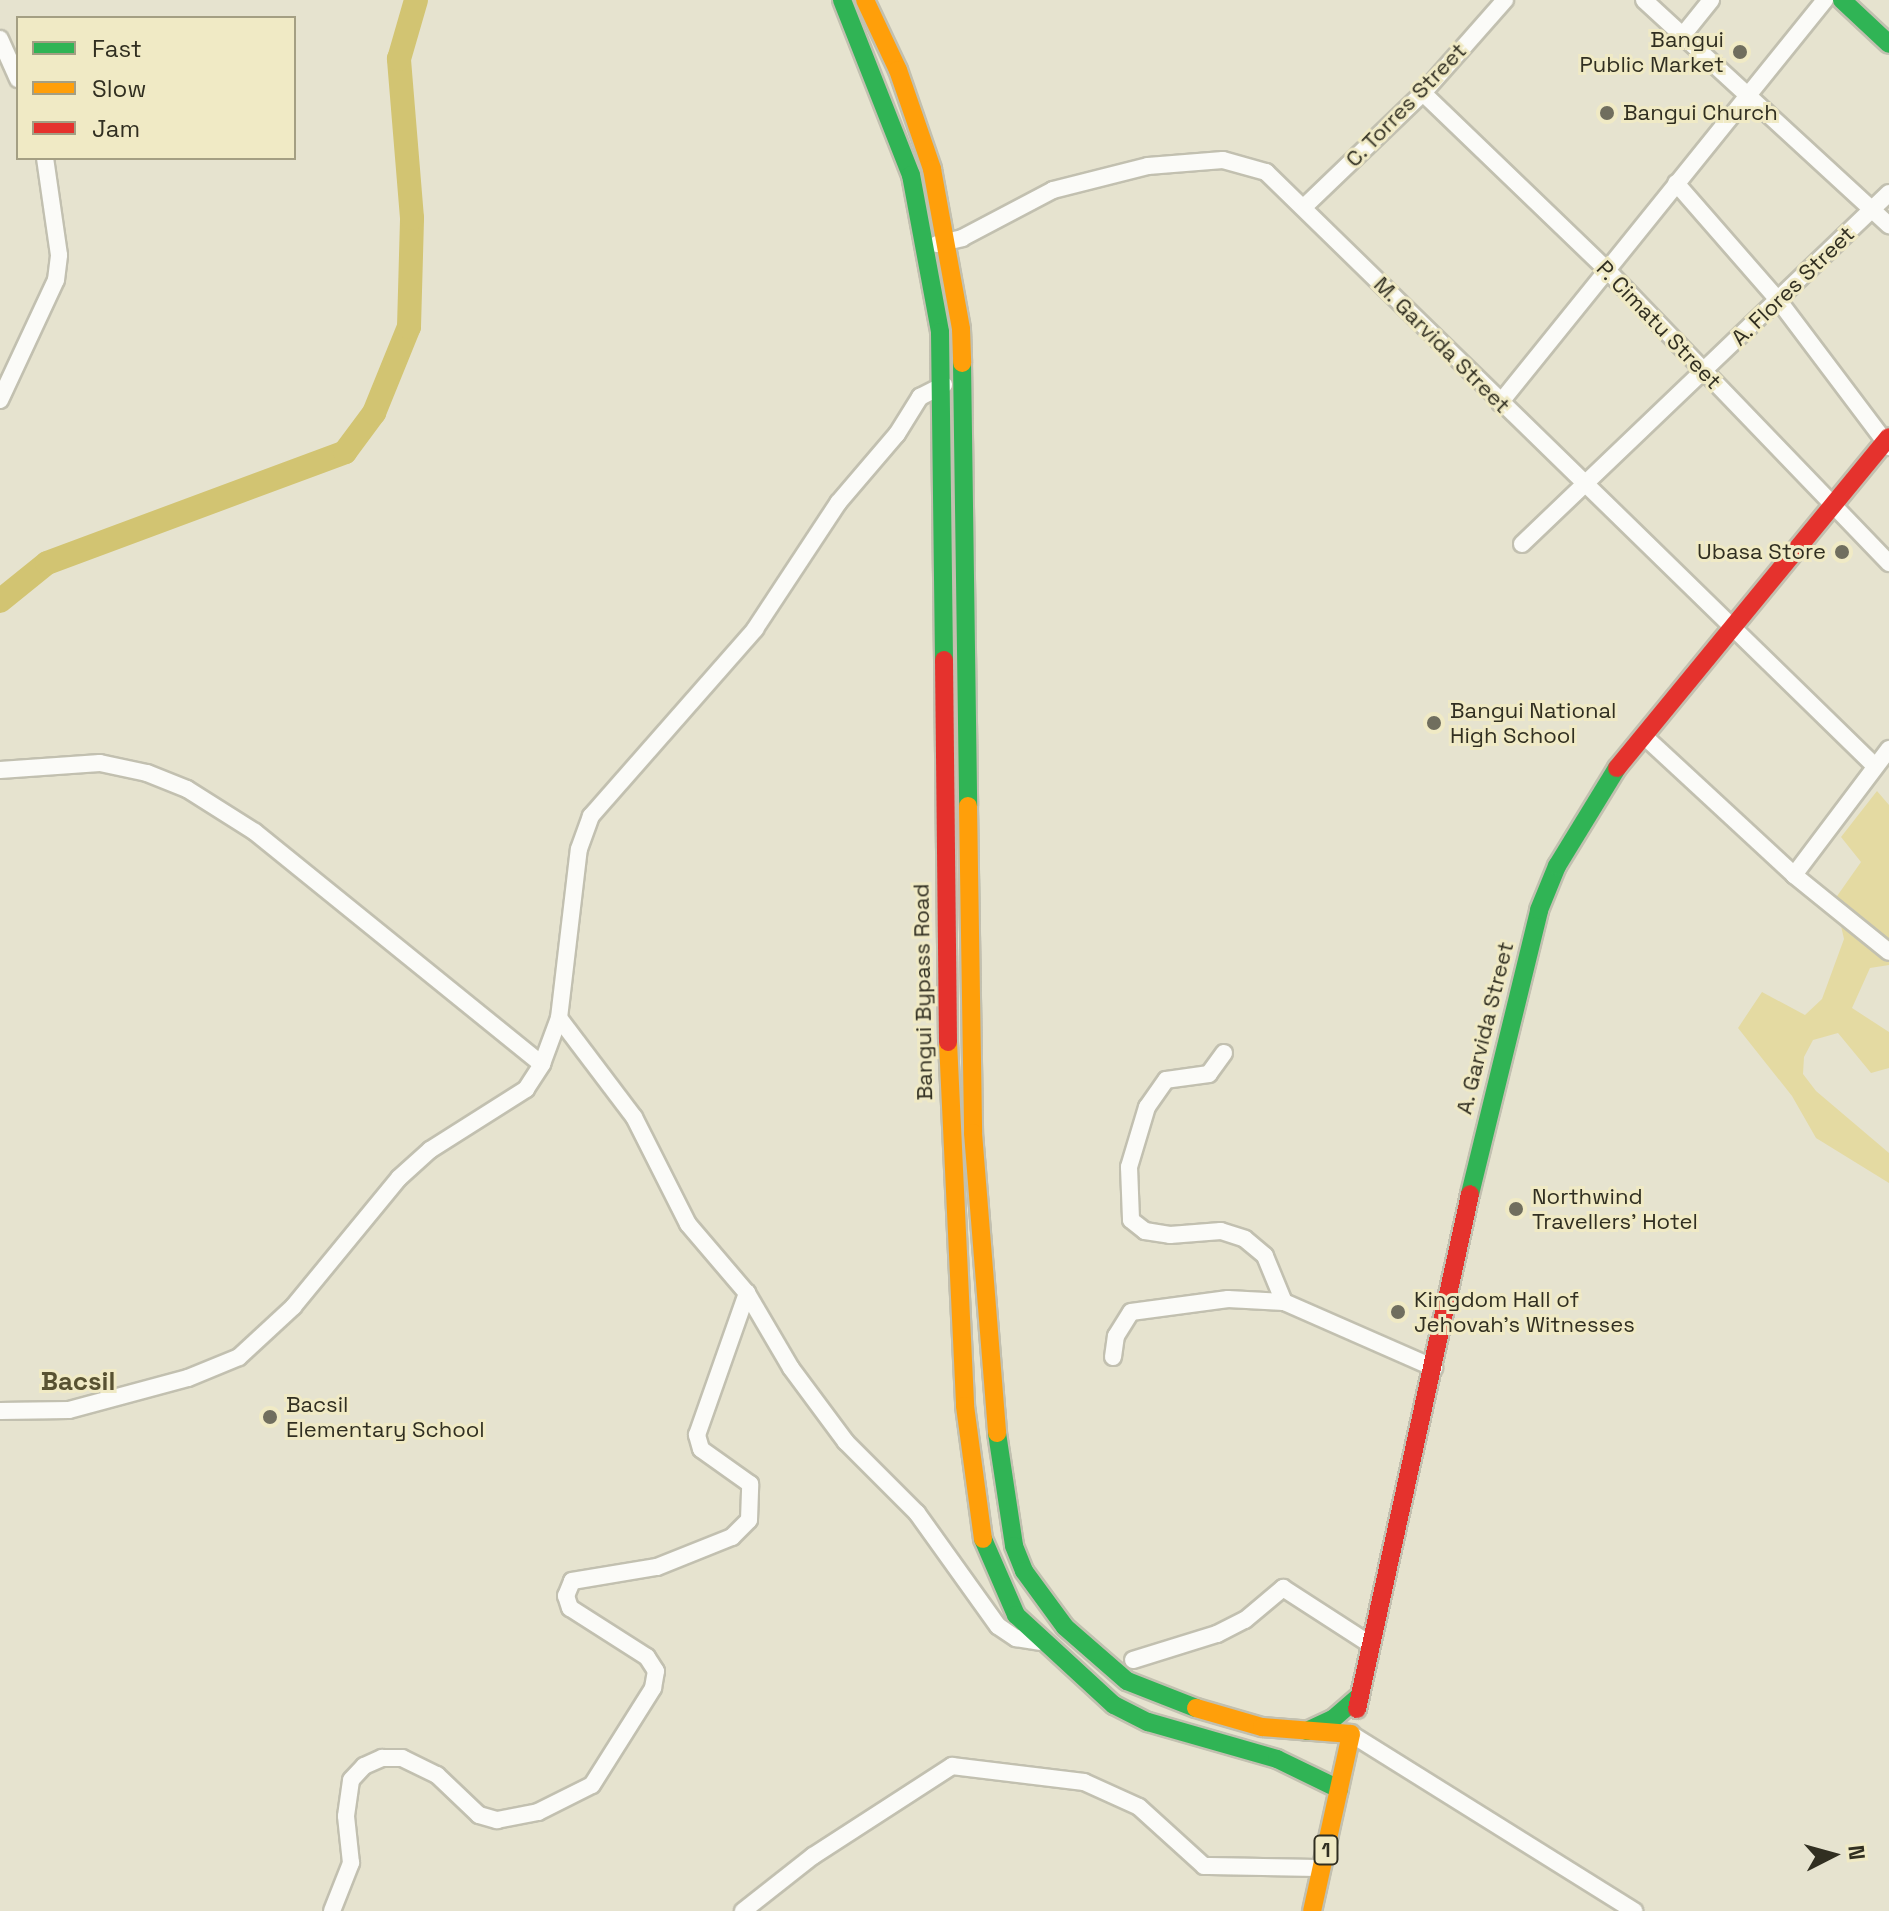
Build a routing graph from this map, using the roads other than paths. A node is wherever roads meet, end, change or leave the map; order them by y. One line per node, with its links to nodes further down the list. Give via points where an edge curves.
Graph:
1 (842, 0): 21 (main road, Bangui Bypass Road, via 897,130)
2 (865, 0): 20 (main road, via 917,123)
3 (1644, 0): 8 (street)
4 (1711, 0): 8 (street)
5 (1825, 0): 13 (street)
6 (1842, 0): 10 (main road)
7 (1498, 3): 12 (street, C. Torres Street)
8 (1683, 35): 13 (street)
9 (0, 39): 11 (street)
10 (1889, 44)
11 (16, 75)
12 (1423, 93): 17 (street, C. Torres Street); 22 (street, P. Cimatu Street)
13 (1745, 93): 15 (street); 18 (street)
14 (45, 160): 27 (street, via 59,255 56,280)
15 (1676, 183): 22 (street); 23 (street)
16 (1889, 193): 18 (street, A. Flores Street)
17 (1304, 207): 20 (street, M. Garvida Street, via 1250,164 1186,161 1053,190); 28 (street, M. Garvida Street)
18 (1872, 211): 19 (street); 23 (street, A. Flores Street)
19 (1889, 225)
20 (947, 242): 21 (street, M. Garvida Street); 25 (main road)
21 (926, 245): 26 (main road, Bangui Bypass Road)
22 (1607, 270): 24 (street, P. Cimatu Street); 28 (street)
23 (1779, 301): 24 (street, A. Flores Street); 29 (street)
24 (1703, 372): 30 (street, A. Flores Street); 31 (street, P. Cimatu Street)
25 (965, 384): 26 (street); 53 (main road, via 973,1133 1003,1500 1024,1571 1065,1627 1127,1681)
26 (944, 385): 41 (street, via 920,397 890,443 838,503 755,629 591,816 579,849); 49 (main road, Bangui Bypass Road, via 946,1030 965,1406 984,1549 999,1588)
27 (0, 400)
28 (1500, 403): 30 (street, M. Garvida Street)
29 (1888, 441): 31 (main road, A. Garvida Street / 1)
30 (1586, 486): 32 (street, A. Flores Street); 34 (street, M. Garvida Street)
31 (1834, 504): 33 (street, P. Cimatu Street); 34 (main road, A. Garvida Street / 1)
32 (1522, 544)
33 (1889, 563)
34 (1733, 628): 35 (main road, A. Garvida Street / 1); 37 (street, M. Garvida Street)
35 (1644, 736): 39 (street); 47 (main road, A. Garvida Street / 1, via 1593,802 1539,910 1493,1091)
36 (1889, 749): 37 (street)
37 (1875, 766): 39 (street)
38 (0, 770): 43 (street, via 100,763 187,789 255,832)
39 (1794, 875): 40 (street)
40 (1889, 952)
41 (559, 1018): 43 (street); 44 (street, via 634,1117 688,1224)
42 (1224, 1053): 45 (street, via 1209,1074 1166,1080 1147,1107 1129,1167 1131,1220 1157,1233 1221,1231 1245,1239 1265,1256)
43 (542, 1064): 48 (street, via 514,1099 445,1140 399,1178 293,1307 239,1357 188,1378 69,1410)
44 (747, 1293): 49 (street, via 791,1368 846,1442 917,1513 984,1610 1016,1638); 61 (street, via 697,1435 701,1449 750,1484 749,1520 732,1537 657,1567 572,1581 566,1596 570,1608 647,1657 656,1671 653,1688 592,1785 538,1812 497,1820 479,1815 437,1775 402,1758 382,1758 364,1766 351,1780 346,1816 351,1863)
45 (1284, 1302): 46 (street, via 1228,1299 1131,1312 1122,1321); 47 (street)
46 (1113, 1357)
47 (1434, 1368): 50 (main road, A. Garvida Street / 1)
48 (0, 1411)
49 (1040, 1642): 56 (main road, Bangui Bypass Road, via 1114,1705)
50 (1371, 1645): 51 (street, via 1283,1588 1245,1620 1217,1634); 52 (main road, A. Garvida Street / 1)
51 (1133, 1660)
52 (1359, 1696): 54 (main road, via 1333,1719); 55 (main road, A. Garvida Street / 1)
53 (1214, 1714): 54 (main road); 56 (main road)
54 (1305, 1731): 55 (main road)
55 (1351, 1734): 58 (main road, 1); 64 (street)
56 (1207, 1740): 57 (main road, Bangui Bypass Road)
57 (1296, 1768): 58 (main road, Bangui Bypass Road); 59 (main road, via 1316,1803)
58 (1339, 1789): 59 (main road, 1)
59 (1328, 1843): 60 (main road, 1)
60 (1322, 1868): 62 (street, via 1204,1866 1139,1807 1084,1782 952,1766 813,1856); 63 (main road, 1)
61 (332, 1911)
62 (743, 1911)
63 (1312, 1911)
64 (1634, 1911)

